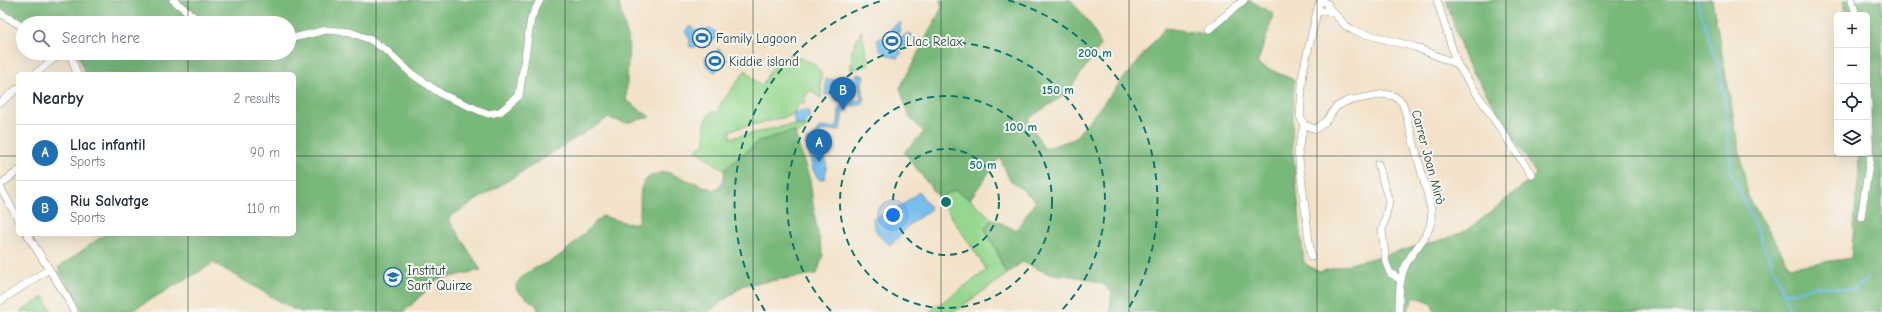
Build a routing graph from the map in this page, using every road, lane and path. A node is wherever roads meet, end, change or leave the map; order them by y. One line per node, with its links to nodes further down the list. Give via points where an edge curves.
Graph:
1 (173, 0): 9 (street)
2 (540, 0): 12 (street, via 531,18 519,96 500,112 488,114 443,95 412,74 371,40 350,32 326,30)
3 (1244, 0): 11 (street)
4 (1438, 0): 15 (street)
5 (1852, 0): 7 (street)
6 (1324, 6): 15 (street, via 1354,31 1415,47); 21 (street, via 1315,18 1302,72 1300,116)
7 (1855, 12)
8 (0, 13): 10 (street)
9 (193, 16)
10 (16, 23)
11 (1210, 29)
12 (296, 37)
13 (52, 60): 16 (street)
14 (72, 60): 17 (street)
15 (1457, 64): 24 (street)
16 (37, 72)
17 (76, 72)
18 (1867, 84): 27 (street, via 1870,158)
19 (16, 90): 20 (street)
20 (0, 103)
21 (1304, 125): 29 (street, via 1298,151); 31 (street, Carrer Joan Mirò, via 1316,128 1326,121 1336,107 1347,101 1384,94 1394,96 1402,102 1432,211 1428,232 1404,268)
22 (1378, 164): 31 (street, via 1389,202 1382,231 1386,263 1390,273)
23 (16, 173): 25 (street)
24 (1531, 174)
25 (0, 186): 26 (street)
26 (16, 215)
27 (1861, 217)
28 (28, 236): 30 (street)
29 (1311, 257)
30 (49, 269): 32 (street); 33 (street)
31 (1401, 280): 34 (street, Carrer Joan Mirò)
32 (0, 301)
33 (74, 312)
34 (1399, 312)

